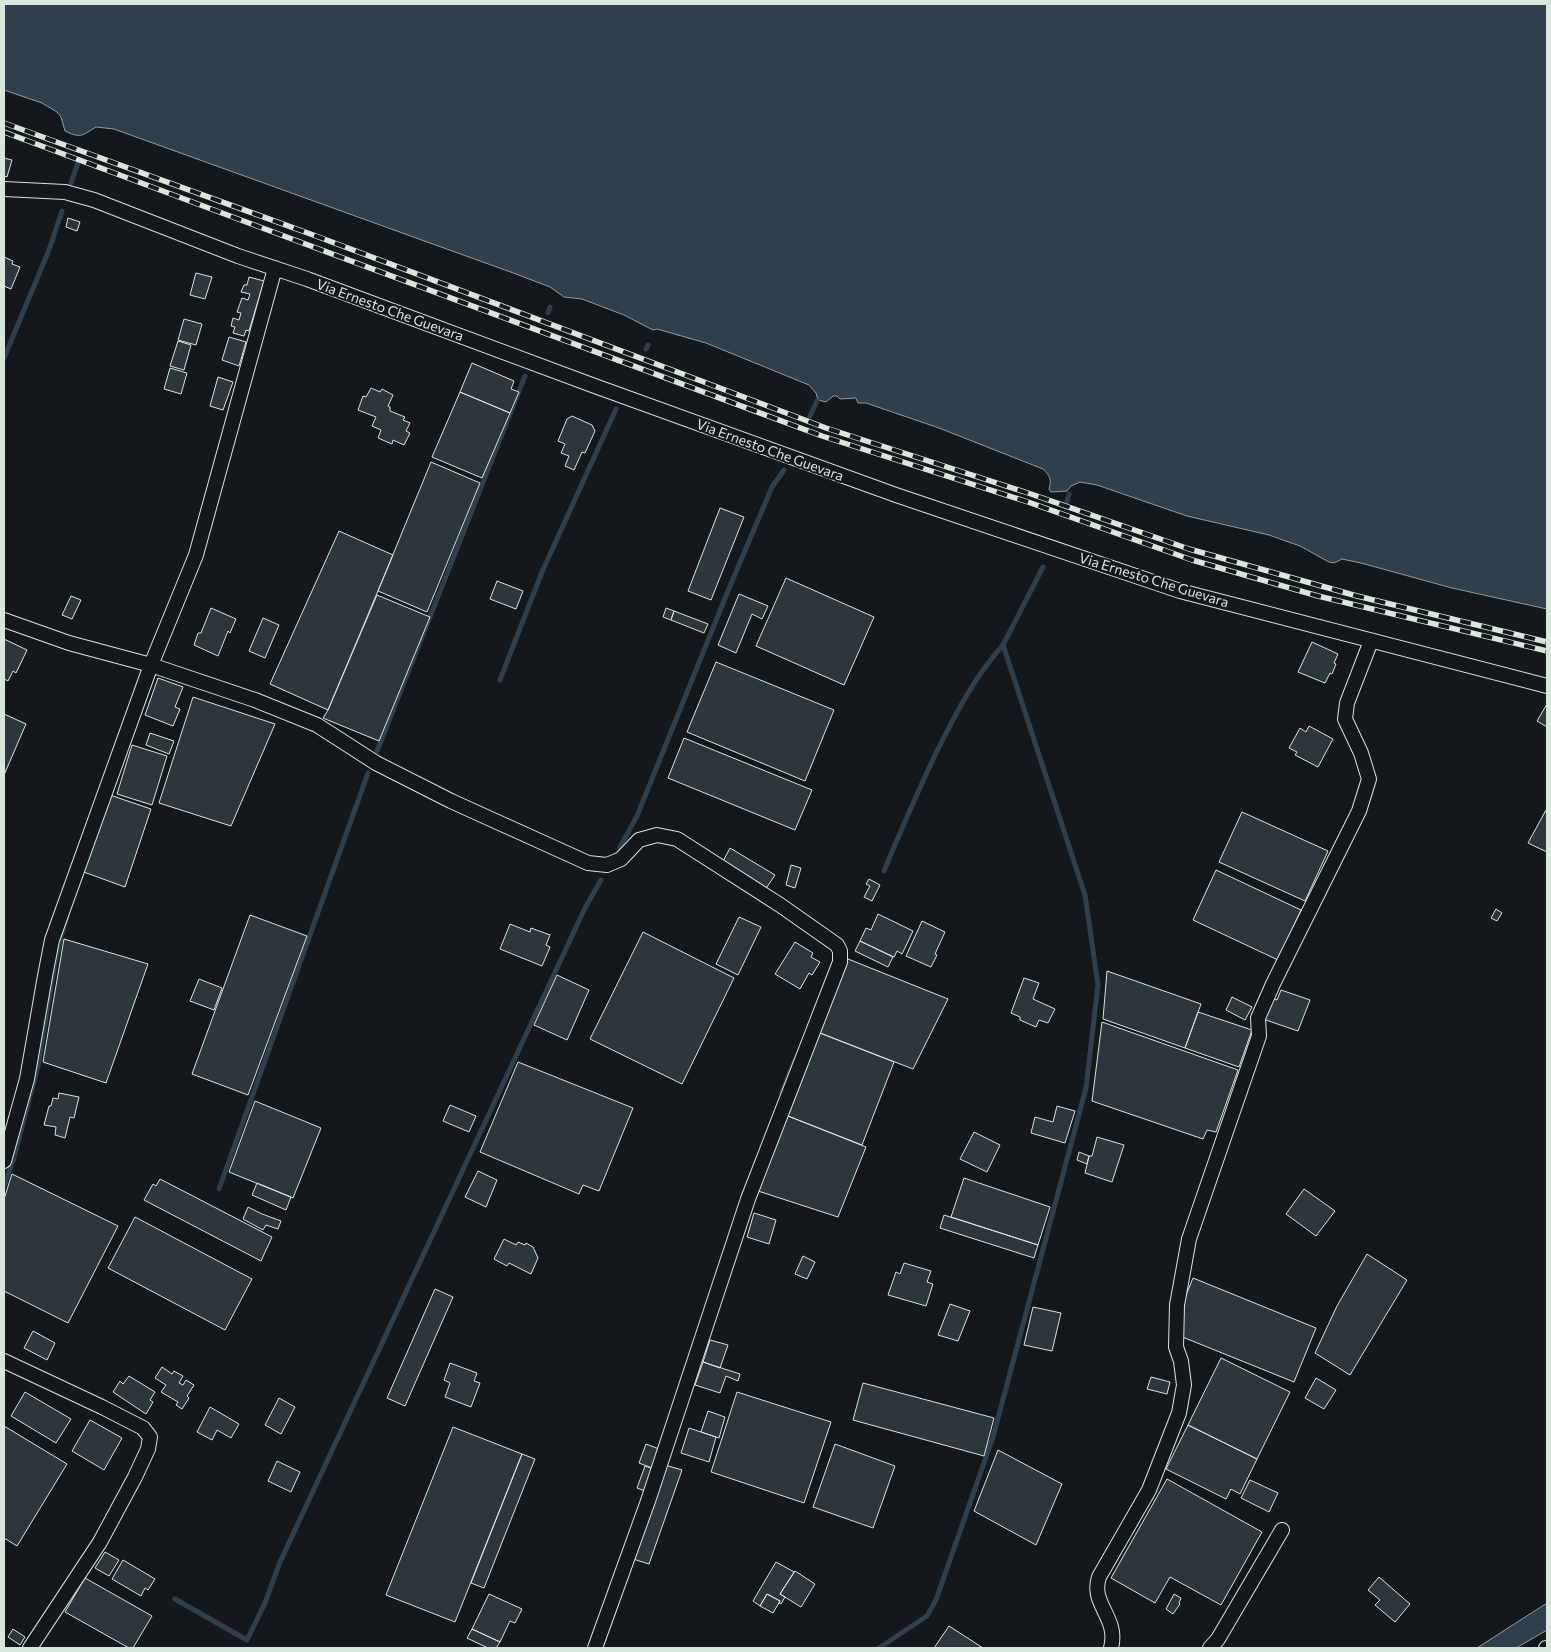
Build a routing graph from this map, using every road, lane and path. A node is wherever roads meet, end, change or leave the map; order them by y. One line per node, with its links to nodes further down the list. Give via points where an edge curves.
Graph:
1 (4, 189): 2 (street, Via Ernesto Che Guevara, via 65,192 94,200)
2 (275, 268): 4 (street, Via Ernesto Che Guevara, via 896,495 1180,591); 5 (street, via 196,555)
3 (4, 620): 5 (street)
4 (1371, 641): 6 (street, Via Ernesto Che Guevara); 12 (street, via 1347,702 1345,719 1369,779 1359,811 1258,1018 1259,1036 1189,1239 1177,1305 1176,1347 1184,1385 1179,1412 1149,1490 1099,1576 1096,1587 1112,1625)
5 (151, 665): 7 (street, via 52,940 27,1079); 11 (street, via 317,725 385,767 451,801 588,863 608,865 621,859 639,840 657,835 677,839 825,935 840,951 840,962 748,1199 651,1492)
6 (1547, 686)
7 (4, 1161)
8 (4, 1361): 10 (street, via 143,1428 150,1437 135,1477 100,1542)
9 (1282, 1530): 13 (street)
10 (30, 1648)
11 (594, 1648)
12 (1111, 1648)
13 (1210, 1648)

